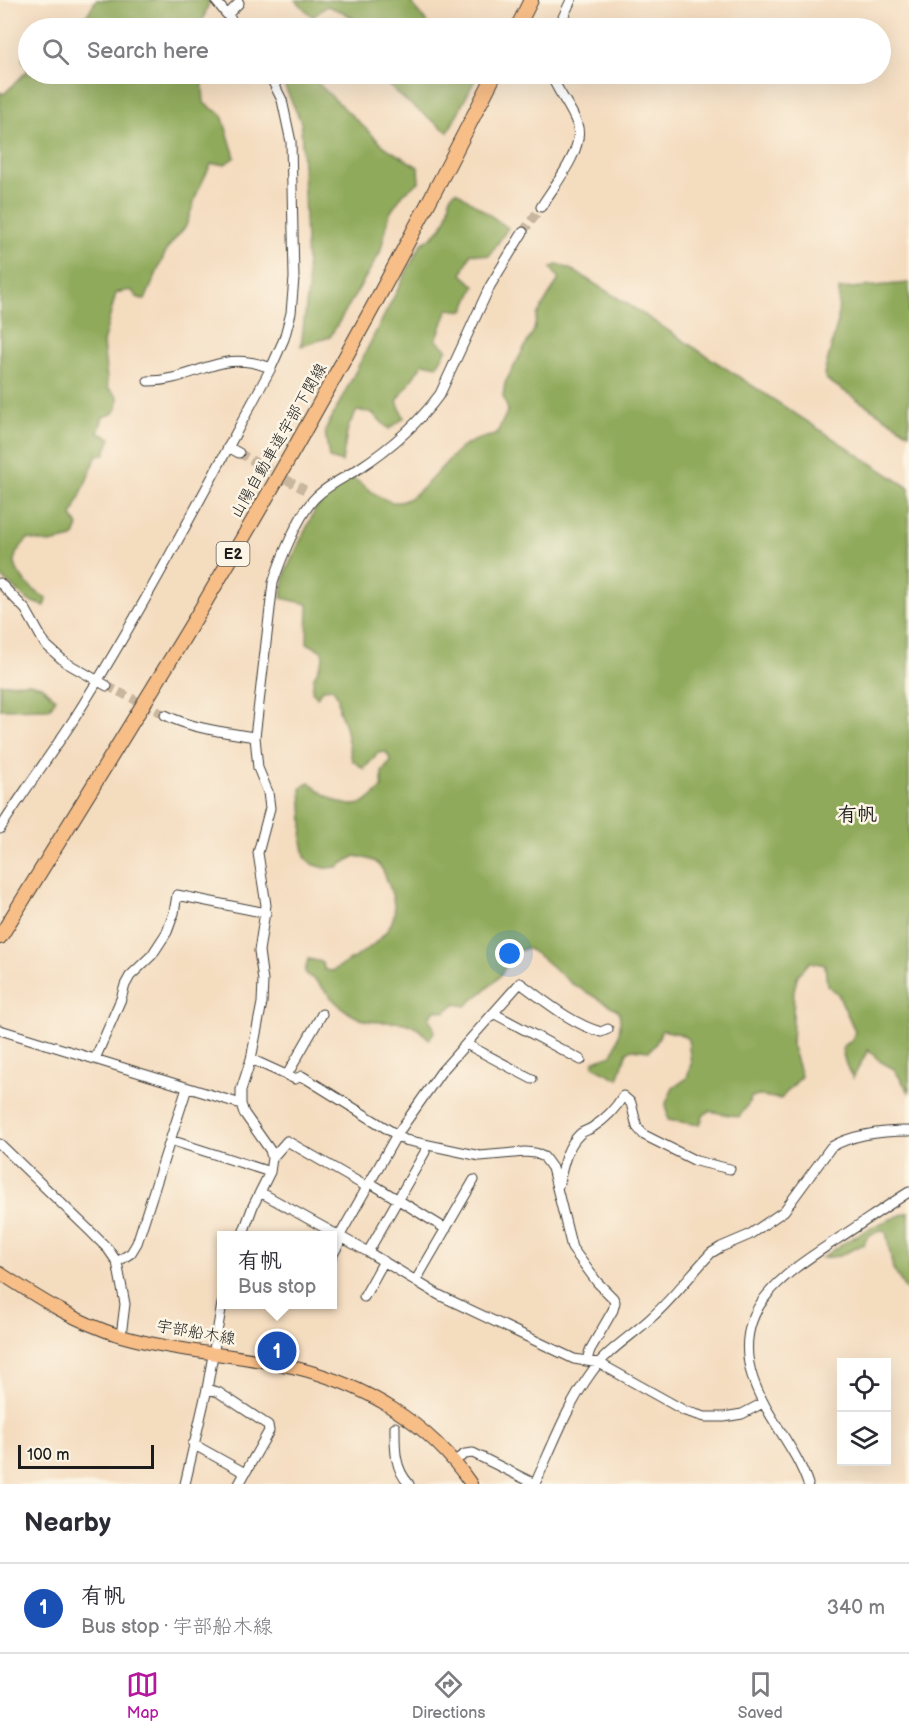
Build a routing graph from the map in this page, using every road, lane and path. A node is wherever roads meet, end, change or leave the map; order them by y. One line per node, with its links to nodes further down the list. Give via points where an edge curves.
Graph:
1 (215, 0): 5 (street)
2 (531, 0): 7 (highway)
3 (571, 0): 8 (street)
4 (239, 3): 5 (street)
5 (228, 14): 6 (street)
6 (231, 18)
7 (522, 18)
8 (563, 18)
9 (274, 84): 14 (street, via 282,100 291,142 294,278 291,313)
10 (490, 84): 27 (highway, 山陽自動車道宇部下関線 / E2, via 391,276 204,604)
11 (556, 84): 12 (street, via 578,124 579,142)
12 (541, 207)
13 (523, 232): 19 (street, via 490,286 449,376 429,408 380,454)
14 (271, 368): 15 (street, via 241,360 218,362 177,378); 16 (street)
15 (148, 381)
16 (228, 447): 17 (street); 21 (street)
17 (239, 453)
18 (305, 490): 19 (street)
19 (315, 497): 24 (street, via 295,531 273,583)
20 (0, 583): 21 (street, via 26,610 45,644 65,662)
21 (97, 681): 22 (street); 25 (street)
22 (107, 686)
23 (165, 715): 24 (street, via 205,729)
24 (255, 737): 26 (street, via 258,768 270,808 258,853)
25 (0, 829)
26 (266, 913): 33 (street, via 177,895 167,932 152,956 130,976); 34 (street, via 259,951 262,1003)
27 (0, 937)
28 (493, 1013): 30 (street, via 520,983 593,1030); 32 (street); 35 (street)
29 (322, 1014): 36 (street)
30 (608, 1029)
31 (0, 1030): 33 (street)
32 (466, 1044): 37 (street); 41 (street)
33 (95, 1059): 38 (street)
34 (251, 1059): 36 (street); 39 (street, via 241,1090)
35 (581, 1060)
36 (287, 1075): 41 (street, via 295,1079 302,1076)
37 (532, 1079)
38 (187, 1088): 39 (street); 42 (street)
39 (241, 1104): 45 (street)
40 (909, 1131): 70 (street, via 862,1136 831,1147 784,1211 749,1235 711,1253 665,1305)
41 (396, 1136): 49 (street); 50 (street, via 480,1156 535,1153 552,1168)
42 (170, 1140): 47 (street); 62 (street, via 137,1243)
43 (0, 1144): 62 (street)
44 (425, 1152): 53 (street)
45 (272, 1158): 47 (street); 49 (street, via 287,1141)
46 (730, 1169): 50 (street, via 696,1161 644,1135 631,1103 623,1096 593,1127 580,1133 565,1155)
47 (270, 1172): 51 (street)
48 (474, 1180): 54 (street)
49 (368, 1185): 53 (street); 58 (street)
50 (558, 1187): 69 (street, via 573,1248 615,1302)
51 (260, 1192): 55 (street); 56 (street)
52 (909, 1192): 72 (street, via 793,1269 762,1301 753,1321 748,1353 752,1377)
53 (397, 1201): 54 (street); 60 (street)
54 (446, 1229): 64 (street)
55 (244, 1231)
56 (329, 1231)
57 (337, 1235): 58 (street)
58 (340, 1237): 59 (street); 60 (street)
59 (337, 1245)
60 (369, 1252): 61 (street)
61 (384, 1261): 64 (street); 65 (street)
62 (117, 1262): 67 (street, via 125,1304)
63 (0, 1273): 67 (main road, 宇部船木線, via 59,1310)
64 (416, 1280): 69 (street, via 547,1347 574,1359)
65 (364, 1297)
66 (221, 1309): 68 (street)
67 (121, 1336): 68 (main road, 宇部船木線)
68 (213, 1354): 71 (street); 75 (main road, 宇部船木線, via 292,1366 351,1385 405,1417)
69 (587, 1360): 70 (street)
70 (599, 1363): 72 (street, via 685,1411 705,1417 733,1416); 81 (street, via 577,1395)
71 (207, 1389): 74 (street); 76 (street, via 218,1392 267,1425 269,1431)
72 (763, 1403): 82 (street, via 795,1454)
73 (395, 1427): 79 (street, via 397,1467)
74 (193, 1444): 76 (street); 77 (street)
75 (454, 1461): 80 (main road, 宇部船木線); 81 (street, via 473,1453)
76 (245, 1473): 78 (street)
77 (185, 1484)
78 (239, 1484)
79 (409, 1484)
80 (471, 1484)
81 (535, 1484)
82 (808, 1484)

